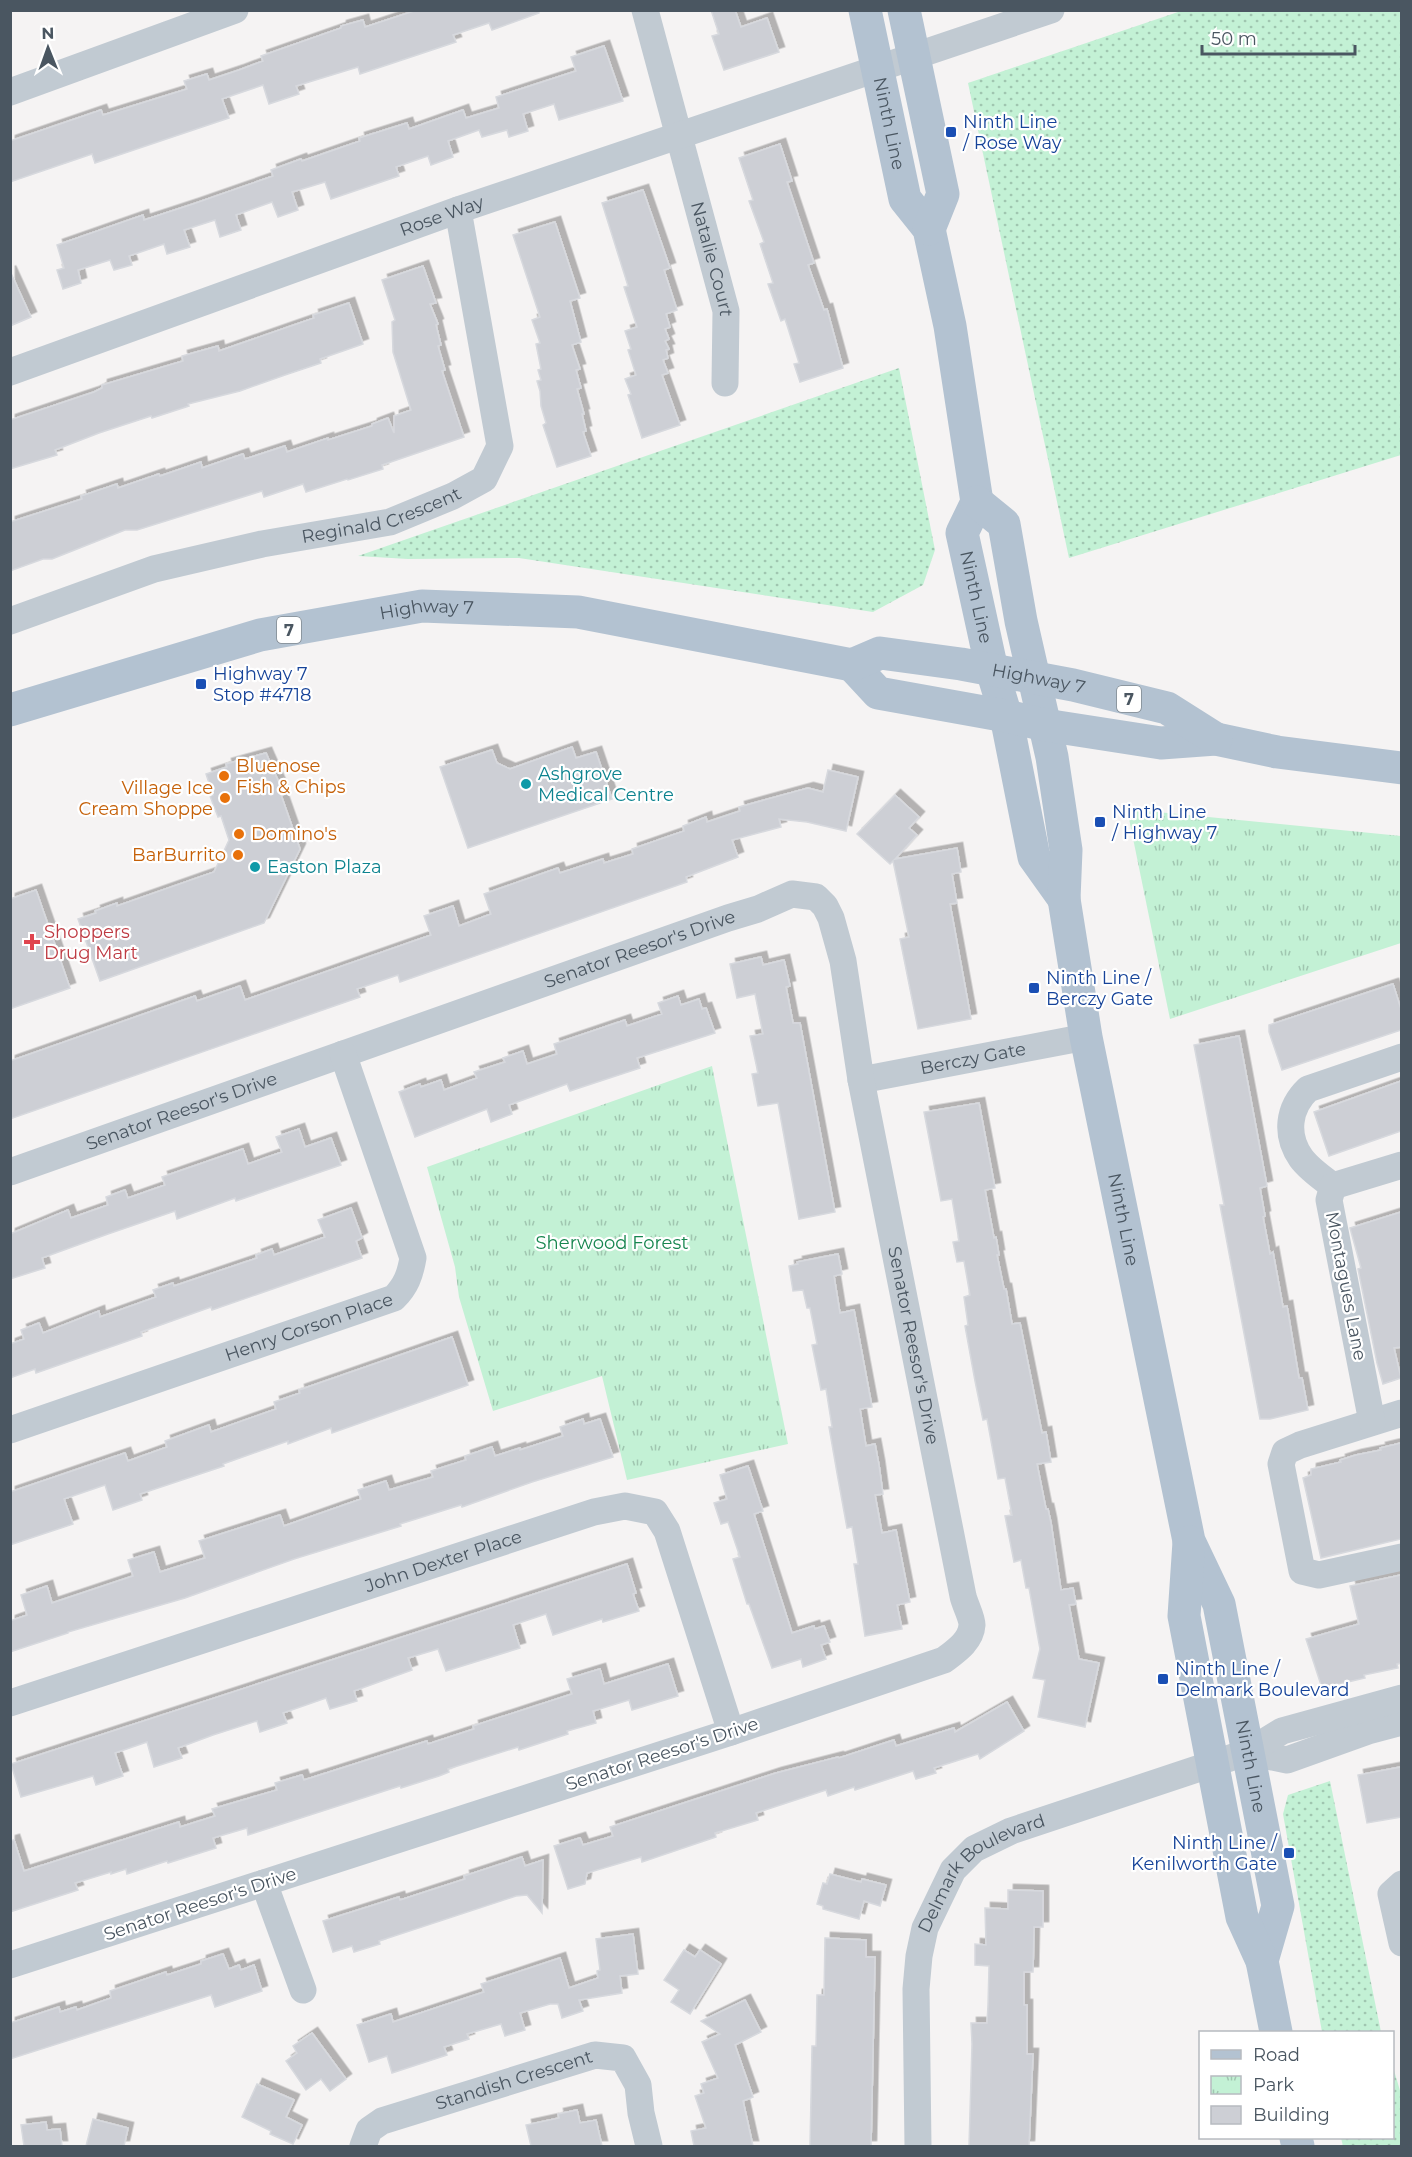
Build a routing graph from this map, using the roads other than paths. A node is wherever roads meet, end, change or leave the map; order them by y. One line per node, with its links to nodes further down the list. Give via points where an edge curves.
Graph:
1 (235, 10): 8 (street)
2 (645, 10): 9 (street, Natalie Court)
3 (865, 10): 7 (main road, Ninth Line)
4 (903, 10): 6 (main road, Ninth Line)
5 (1051, 10): 6 (street, Rose Way)
6 (912, 58): 7 (street, Rose Way); 11 (main road, Ninth Line, via 943,194)
7 (877, 70): 9 (street, Rose Way); 11 (main road, Ninth Line, via 905,199)
8 (10, 93)
9 (680, 136): 10 (street, Rose Way); 13 (street, Natalie Court, via 726,311)
10 (458, 210): 12 (street, Rose Way); 15 (street, Reginald Crescent, via 500,446 484,479 390,522 262,544 154,569)
11 (929, 229): 14 (main road, Ninth Line, via 950,326)
12 (10, 372)
13 (725, 383)
14 (977, 502): 17 (main road, Ninth Line, via 962,533); 18 (main road, Ninth Line, via 1004,524)
15 (10, 621)
16 (852, 665): 17 (main road, Highway 7 / 7, via 880,653); 19 (main road, Highway 7 / 7, via 578,612 422,606 260,635); 20 (main road, Highway 7 / 7, via 878,693)
17 (993, 670): 18 (main road, Highway 7 / 7); 20 (main road, Ninth Line)
18 (1033, 677): 21 (main road, Ninth Line); 22 (main road, Highway 7 / 7, via 1167,708)
19 (10, 710)
20 (1006, 716): 21 (main road, Highway 7 / 7); 24 (main road, Ninth Line, via 1035,857)
21 (1045, 725): 22 (main road, Highway 7 / 7, via 1161,743); 24 (main road, Ninth Line, via 1066,850)
22 (1216, 739): 23 (main road, Highway 7 / 7, via 1277,752)
23 (1401, 768)
24 (1064, 898): 25 (main road, Ninth Line)
25 (1086, 1037): 28 (street, Berczy Gate); 35 (main road, Ninth Line)
26 (343, 1054): 28 (street, Senator Reesor's Drive, via 792,894 804,894 816,897 831,918 843,961); 30 (street, Senator Reesor's Drive); 34 (street, Henry Corson Place, via 412,1258 403,1289 394,1298)
27 (1401, 1057): 31 (street, via 1308,1089 1293,1107 1290,1122 1301,1157)
28 (861, 1080): 40 (street, Senator Reesor's Drive, via 961,1585 972,1623 960,1648 944,1660)
29 (1401, 1165): 31 (street, Montagues Lane)
30 (10, 1172)
31 (1333, 1186): 33 (street, Montagues Lane, via 1329,1200)
32 (1401, 1413): 33 (street)
33 (1372, 1422): 36 (street, via 1285,1452 1281,1464 1299,1562 1302,1572 1320,1575)
34 (10, 1430)
35 (1189, 1541): 41 (main road, Ninth Line, via 1219,1604); 42 (main road, Ninth Line, via 1184,1616)
36 (1401, 1557)
37 (1401, 1698): 41 (street, Delmark Boulevard, via 1282,1731)
38 (10, 1703): 40 (street, John Dexter Place, via 583,1516 625,1506 655,1512 668,1531)
39 (1401, 1722): 41 (street, via 1287,1760)
40 (731, 1732): 43 (street, Senator Reesor's Drive)
41 (1248, 1752): 42 (street, Delmark Boulevard); 46 (main road, Ninth Line, via 1278,1906)
42 (1213, 1764): 46 (main road, Ninth Line, via 1242,1917); 52 (street, Delmark Boulevard, via 1011,1831 974,1849 953,1870 925,1928 919,1956)
43 (264, 1883): 47 (street, Senator Reesor's Drive); 48 (street)
44 (1401, 1884): 45 (street, via 1391,1894)
45 (1401, 1943)
46 (1262, 1961): 49 (main road, Ninth Line)
47 (10, 1965)
48 (303, 1990)
49 (1276, 2031)
50 (363, 2146): 51 (street, Standish Crescent, via 369,2130 382,2121 596,2055 623,2058 629,2067 638,2085)
51 (650, 2146)
52 (918, 2146)

